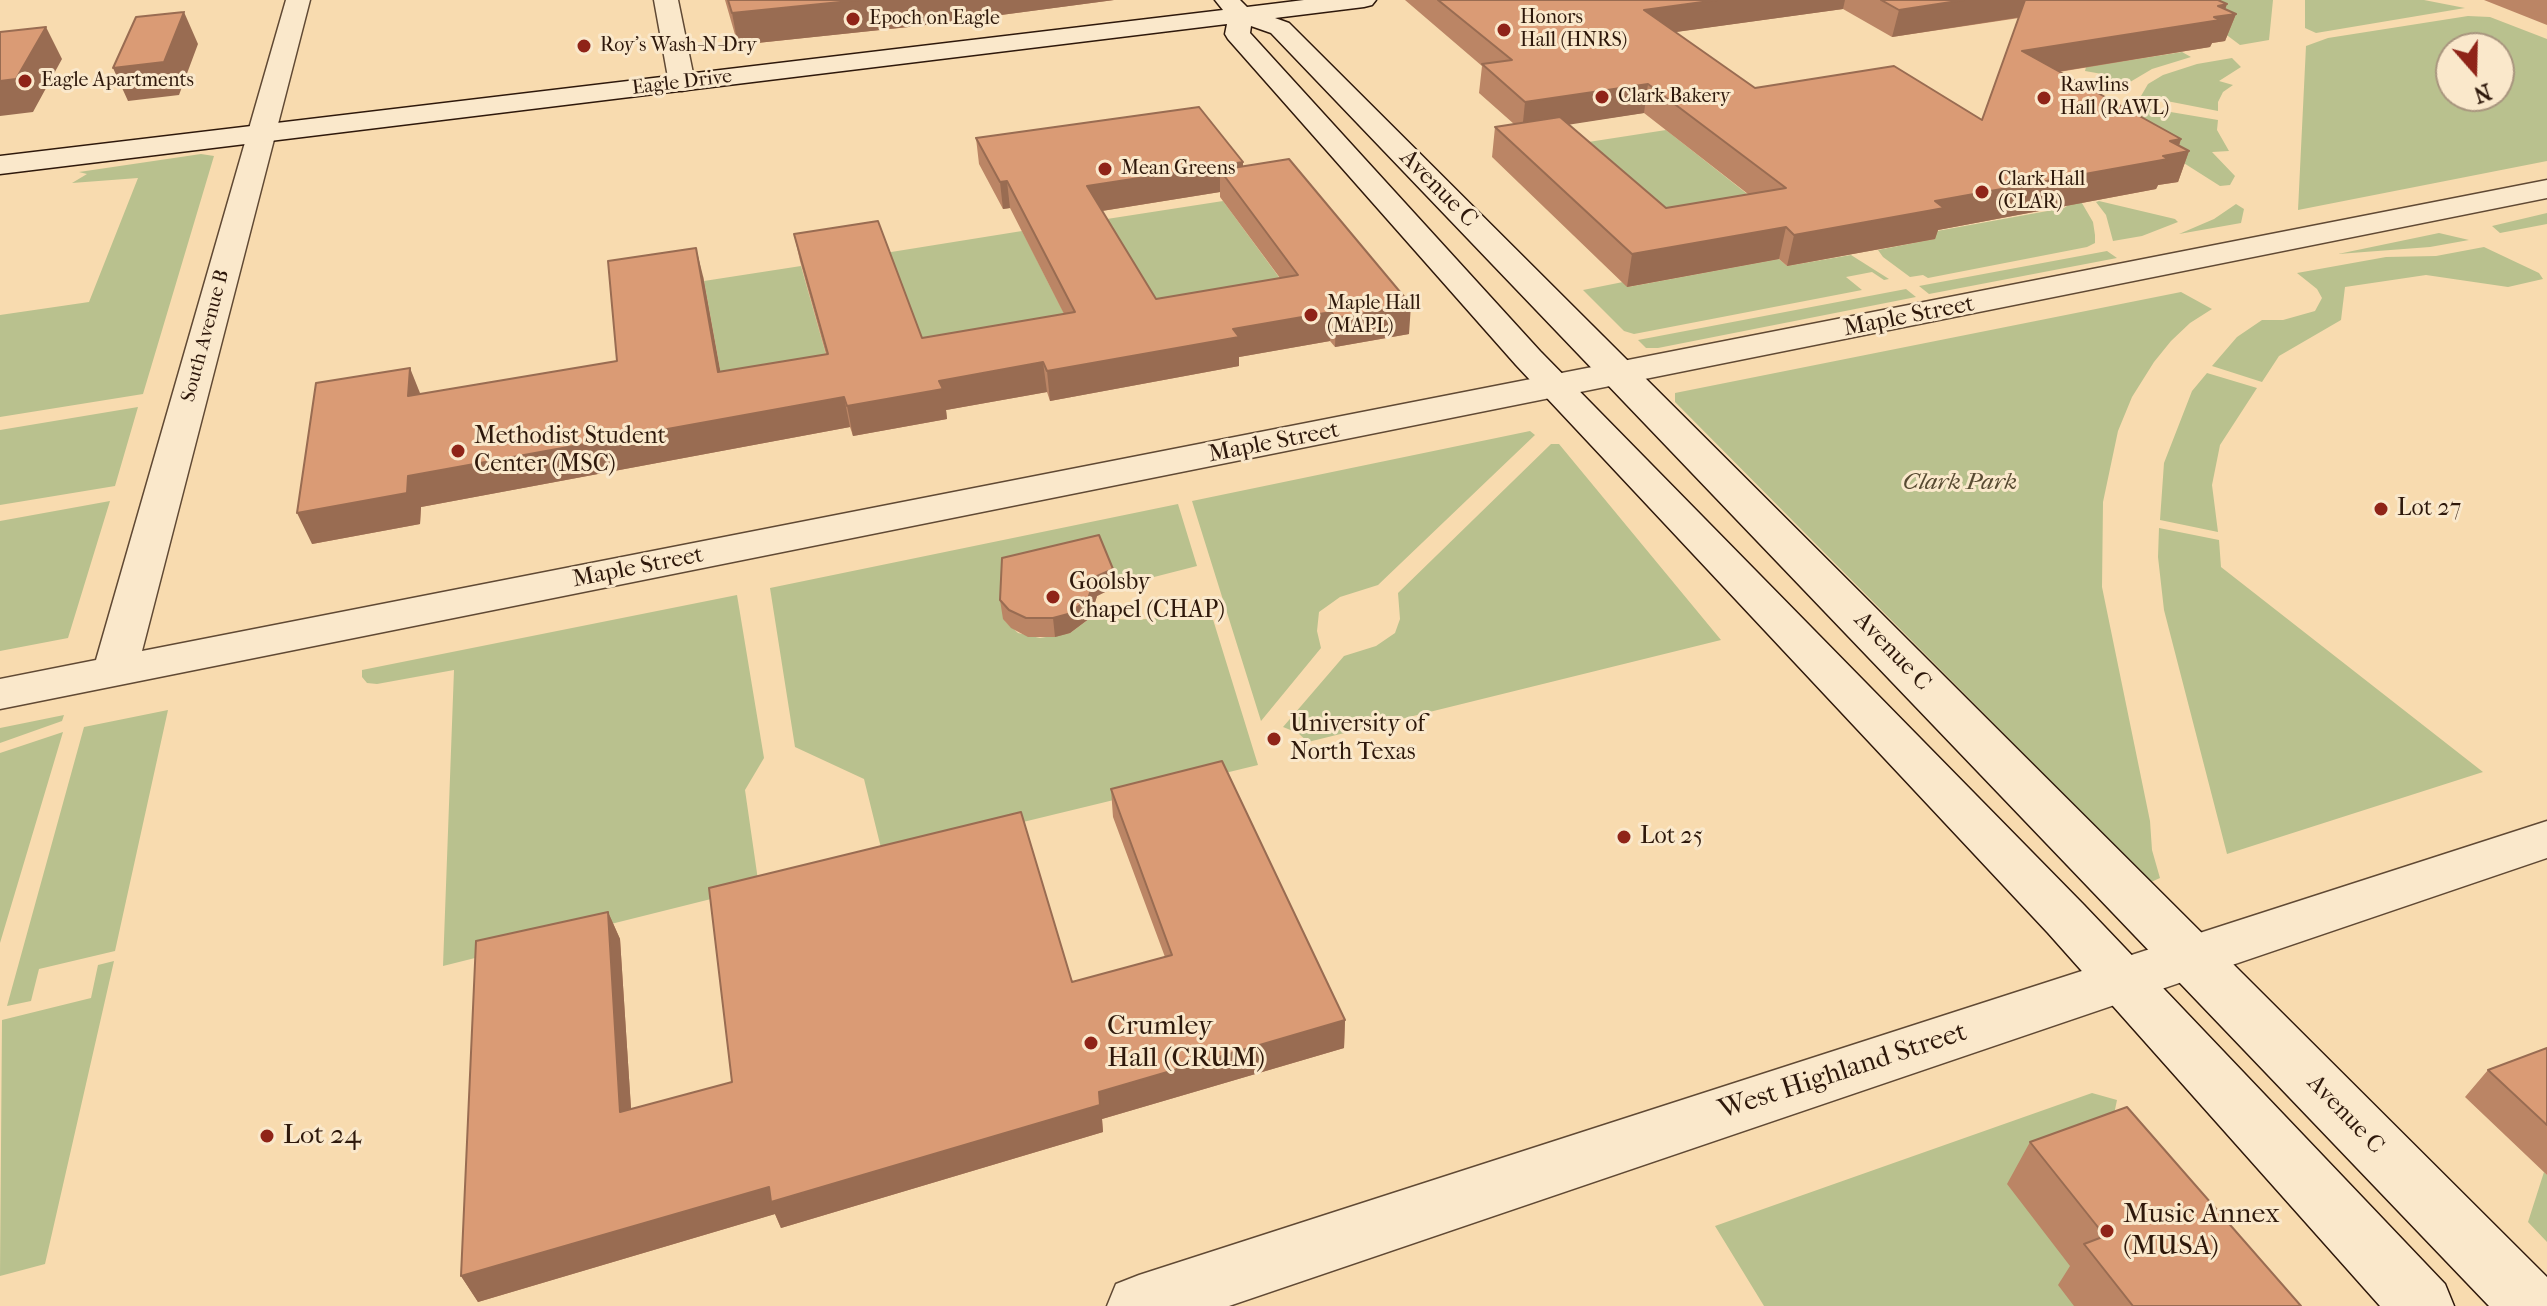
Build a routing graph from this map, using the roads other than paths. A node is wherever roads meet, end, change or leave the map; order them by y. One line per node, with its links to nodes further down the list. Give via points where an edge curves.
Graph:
1 (298, 0): 6 (street, South Avenue B)
2 (666, 0): 5 (street)
3 (1364, 0): 4 (street, Eagle Drive)
4 (1234, 8): 5 (street, Eagle Drive); 9 (street, Avenue C, via 1280,28); 10 (street, Avenue C, via 1237,34)
5 (682, 83): 6 (street, Eagle Drive)
6 (261, 134): 7 (street, Eagle Drive); 11 (street, South Avenue B)
7 (0, 165)
8 (2547, 189): 9 (street, Maple Street)
9 (1621, 375): 10 (street, Maple Street); 14 (street, Avenue C)
10 (1555, 387): 11 (street, Maple Street); 15 (street, Avenue C)
11 (115, 671): 12 (street, Maple Street)
12 (0, 694)
13 (2547, 839): 14 (street, West Highland Street)
14 (2190, 956): 15 (street, West Highland Street); 18 (street, Avenue C)
15 (2122, 979): 16 (street, West Highland Street); 17 (street, Avenue C)
16 (1139, 1306)
17 (2422, 1306)
18 (2532, 1306)

